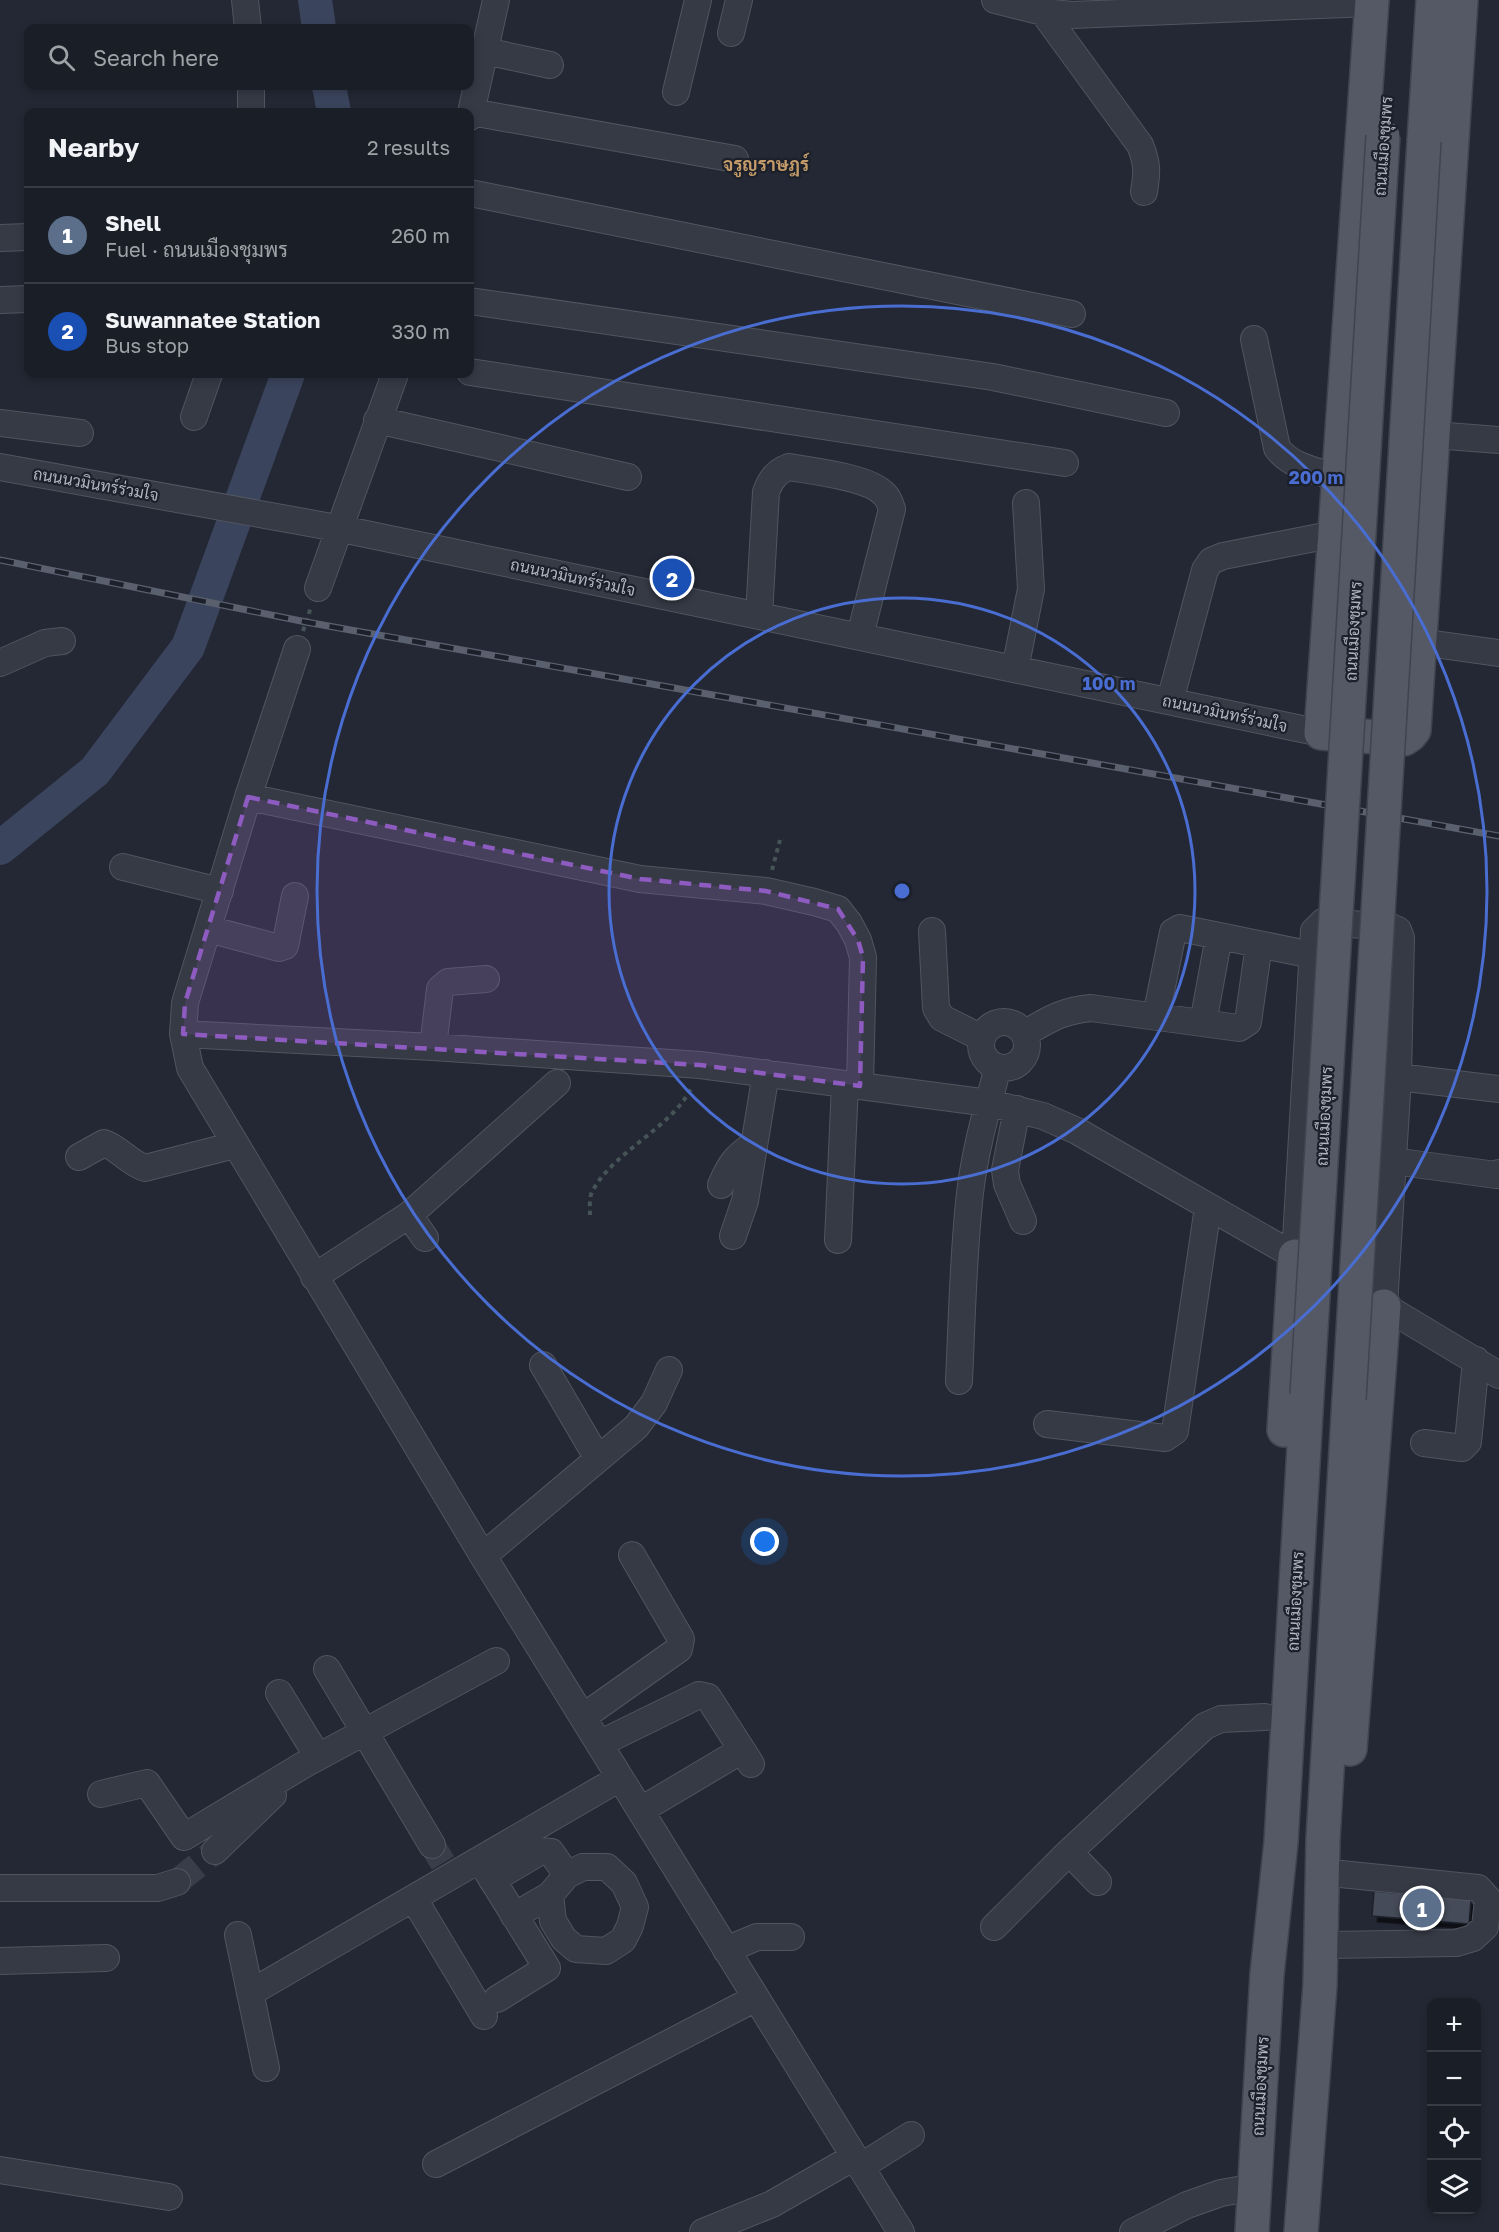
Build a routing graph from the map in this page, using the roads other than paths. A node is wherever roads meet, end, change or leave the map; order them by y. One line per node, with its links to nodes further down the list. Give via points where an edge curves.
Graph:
1 (245, 0): 10 (street)
2 (496, 0): 12 (street)
3 (698, 0): 17 (street)
4 (739, 0): 11 (street)
5 (995, 0): 9 (street)
6 (1433, 0): 140 (main road, bridge, via 1323,1839)
7 (1461, 0): 39 (main road)
8 (1379, 1): 9 (street, via 1072,15); 44 (main road); 139 (main road, ถนนเมืองชุมพร, bridge, via 1383,136 1281,1842)
9 (1043, 12): 22 (street, via 1140,146 1147,160)
10 (248, 24)
11 (731, 33)
12 (481, 38): 13 (street); 14 (street)
13 (550, 65)
14 (474, 87)
15 (251, 90): 18 (street)
16 (474, 90): 19 (street)
17 (676, 92)
18 (251, 108)
19 (471, 108)
20 (474, 116): 21 (street)
21 (735, 159)
22 (1144, 192)
23 (474, 194): 29 (street)
24 (24, 237): 25 (street)
25 (0, 238)
26 (24, 299): 27 (street)
27 (0, 300)
28 (474, 303): 34 (street, via 993,377)
29 (1072, 314)
30 (1254, 339): 44 (street, via 1277,448 1284,458 1301,466)
31 (474, 373): 41 (street)
32 (208, 378): 35 (street)
33 (393, 378): 36 (street)
34 (1166, 413)
35 (194, 417)
36 (377, 420): 43 (street); 46 (street)
37 (0, 423): 38 (street)
38 (80, 433)
39 (1434, 435): 40 (street); 52 (main road)
40 (1499, 440)
41 (1065, 463)
42 (0, 467): 46 (street, ถนนนวมินทร์ร่วมใจ)
43 (628, 477)
44 (1339, 477): 47 (main road)
45 (1026, 503): 56 (street, via 1031,589)
46 (338, 528): 48 (street); 49 (street, ถนนนวมินทร์ร่วมใจ)
47 (1335, 534): 57 (street, via 1211,561 1205,570); 58 (main road)
48 (318, 588)
49 (759, 616): 50 (street, ถนนนวมินทร์ร่วมใจ); 50 (street, via 766,492 771,479 789,466 867,483 888,499 892,509)
50 (860, 636): 56 (street, ถนนนวมินทร์ร่วมใจ)
51 (62, 641): 55 (street, via 45,643)
52 (1420, 642): 54 (street); 58 (main road, via 1414,730 1410,735 1404,739)
53 (297, 649): 59 (street)
54 (1498, 653)
55 (0, 663)
56 (1015, 669): 57 (street, ถนนนวมินทร์ร่วมใจ)
57 (1170, 701): 58 (street, ถนนนวมินทร์ร่วมใจ)
58 (1321, 733)
59 (248, 797): 61 (street); 79 (street, via 630,877 766,891 838,909 858,940 863,957)
60 (123, 867): 61 (street)
61 (220, 891): 63 (street)
62 (295, 896): 63 (street, via 285,946 279,948)
63 (208, 930): 71 (street, via 185,1003)
64 (932, 931): 73 (street, via 936,1008 942,1018)
65 (1219, 936): 66 (street); 69 (street, via 1180,928 1173,933); 70 (street)
66 (1259, 944): 67 (street); 70 (street, via 1248,1022 1239,1028)
67 (1312, 955): 77 (street, via 1314,930 1323,922 1398,930); 95 (street)
68 (486, 979): 74 (street, via 448,981 440,989)
69 (1156, 1016): 70 (street); 72 (street, via 1091,1008 1070,1010)
70 (1203, 1023)
71 (183, 1034): 74 (street); 84 (street, via 190,1068)
72 (1024, 1034): 73 (street, via 1019,1027 1002,1022 993,1024); 75 (street, via 1027,1052 1022,1060 1007,1068)
73 (982, 1038): 75 (street, via 984,1056)
74 (434, 1047): 76 (street)
75 (998, 1067): 81 (street)
76 (766, 1073): 79 (street); 83 (street)
77 (1398, 1077): 80 (street); 86 (street)
78 (557, 1083): 90 (street)
79 (852, 1085): 81 (street); 94 (street)
80 (1499, 1089)
81 (989, 1102): 82 (street); 102 (street, via 970,1191)
82 (1017, 1108): 89 (street, via 1077,1131); 91 (street, via 1005,1170)
83 (754, 1144): 88 (street, via 733,1161); 92 (street, via 745,1200)
84 (235, 1145): 85 (street, via 145,1168 104,1143); 96 (street)
85 (79, 1157)
86 (1393, 1161): 87 (street); 97 (street)
87 (1499, 1173)
88 (721, 1185)
89 (1208, 1207): 95 (street); 103 (street, via 1175,1431 1165,1438)
90 (409, 1215): 93 (street); 96 (street)
91 (1023, 1221)
92 (733, 1236)
93 (425, 1238)
94 (838, 1240)
95 (1295, 1256): 112 (main road)
96 (314, 1277): 107 (street)
97 (1384, 1306): 98 (street); 123 (main road)
98 (1476, 1360): 101 (street); 104 (street, via 1468,1442 1462,1448)
99 (543, 1365): 105 (street)
100 (669, 1370): 105 (street, via 654,1403 636,1427)
101 (1499, 1374)
102 (959, 1381)
103 (1047, 1424)
104 (1424, 1443)
105 (598, 1459): 107 (street)
106 (632, 1555): 111 (street, via 681,1639 680,1649)
107 (483, 1556): 111 (street)
108 (496, 1661): 113 (street)
109 (327, 1669): 113 (street)
110 (279, 1693): 115 (street)
111 (582, 1717): 114 (street)
112 (1265, 1717): 120 (street, via 1221,1719 1205,1726); 139 (main road)
113 (364, 1731): 115 (street); 121 (street)
114 (599, 1744): 116 (street); 118 (street, via 699,1695 708,1697 747,1757)
115 (312, 1760): 117 (street, via 184,1837 147,1783); 119 (street)
116 (620, 1778): 118 (street); 122 (street)
117 (101, 1794)
118 (640, 1810): 136 (street)
119 (215, 1851)
120 (1069, 1852): 125 (street); 132 (street)
121 (442, 1862): 122 (street); 129 (street)
122 (486, 1870): 124 (street, via 541,1851 551,1852); 131 (street)
123 (1341, 1874): 130 (street, via 1478,1888); 135 (main road)
124 (567, 1875): 128 (street); 128 (street, via 583,1866 607,1867 624,1883 635,1907 623,1940 606,1951 576,1950 553,1921)
125 (1098, 1881)
126 (177, 1882): 127 (street, via 158,1888)
127 (0, 1888)
128 (550, 1895): 131 (street)
129 (414, 1899): 131 (street, via 490,2008 547,1968); 141 (street)
130 (1493, 1900): 135 (street, via 1485,1927 1473,1938 1456,1942)
131 (514, 1916)
132 (994, 1927)
133 (238, 1935): 141 (street)
134 (791, 1937): 136 (street, via 757,1937)
135 (1327, 1945): 140 (main road)
136 (726, 1950): 142 (street)
137 (106, 1958): 138 (street)
138 (0, 1961)
139 (1267, 1974): 148 (main road, ถนนเมืองชุมพร)
140 (1320, 1985): 154 (main road)
141 (250, 1993): 143 (street)
142 (756, 1998): 145 (street); 146 (street)
143 (266, 2068)
144 (911, 2135): 145 (street)
145 (857, 2162): 150 (street, via 772,2204); 151 (street)
146 (436, 2164)
147 (0, 2170): 149 (street)
148 (1255, 2187): 152 (street, via 1198,2201); 153 (main road, ถนนเมืองชุมพร)
149 (169, 2197)
150 (703, 2232)
151 (901, 2232)
152 (1133, 2232)
153 (1252, 2232)
154 (1301, 2232)

